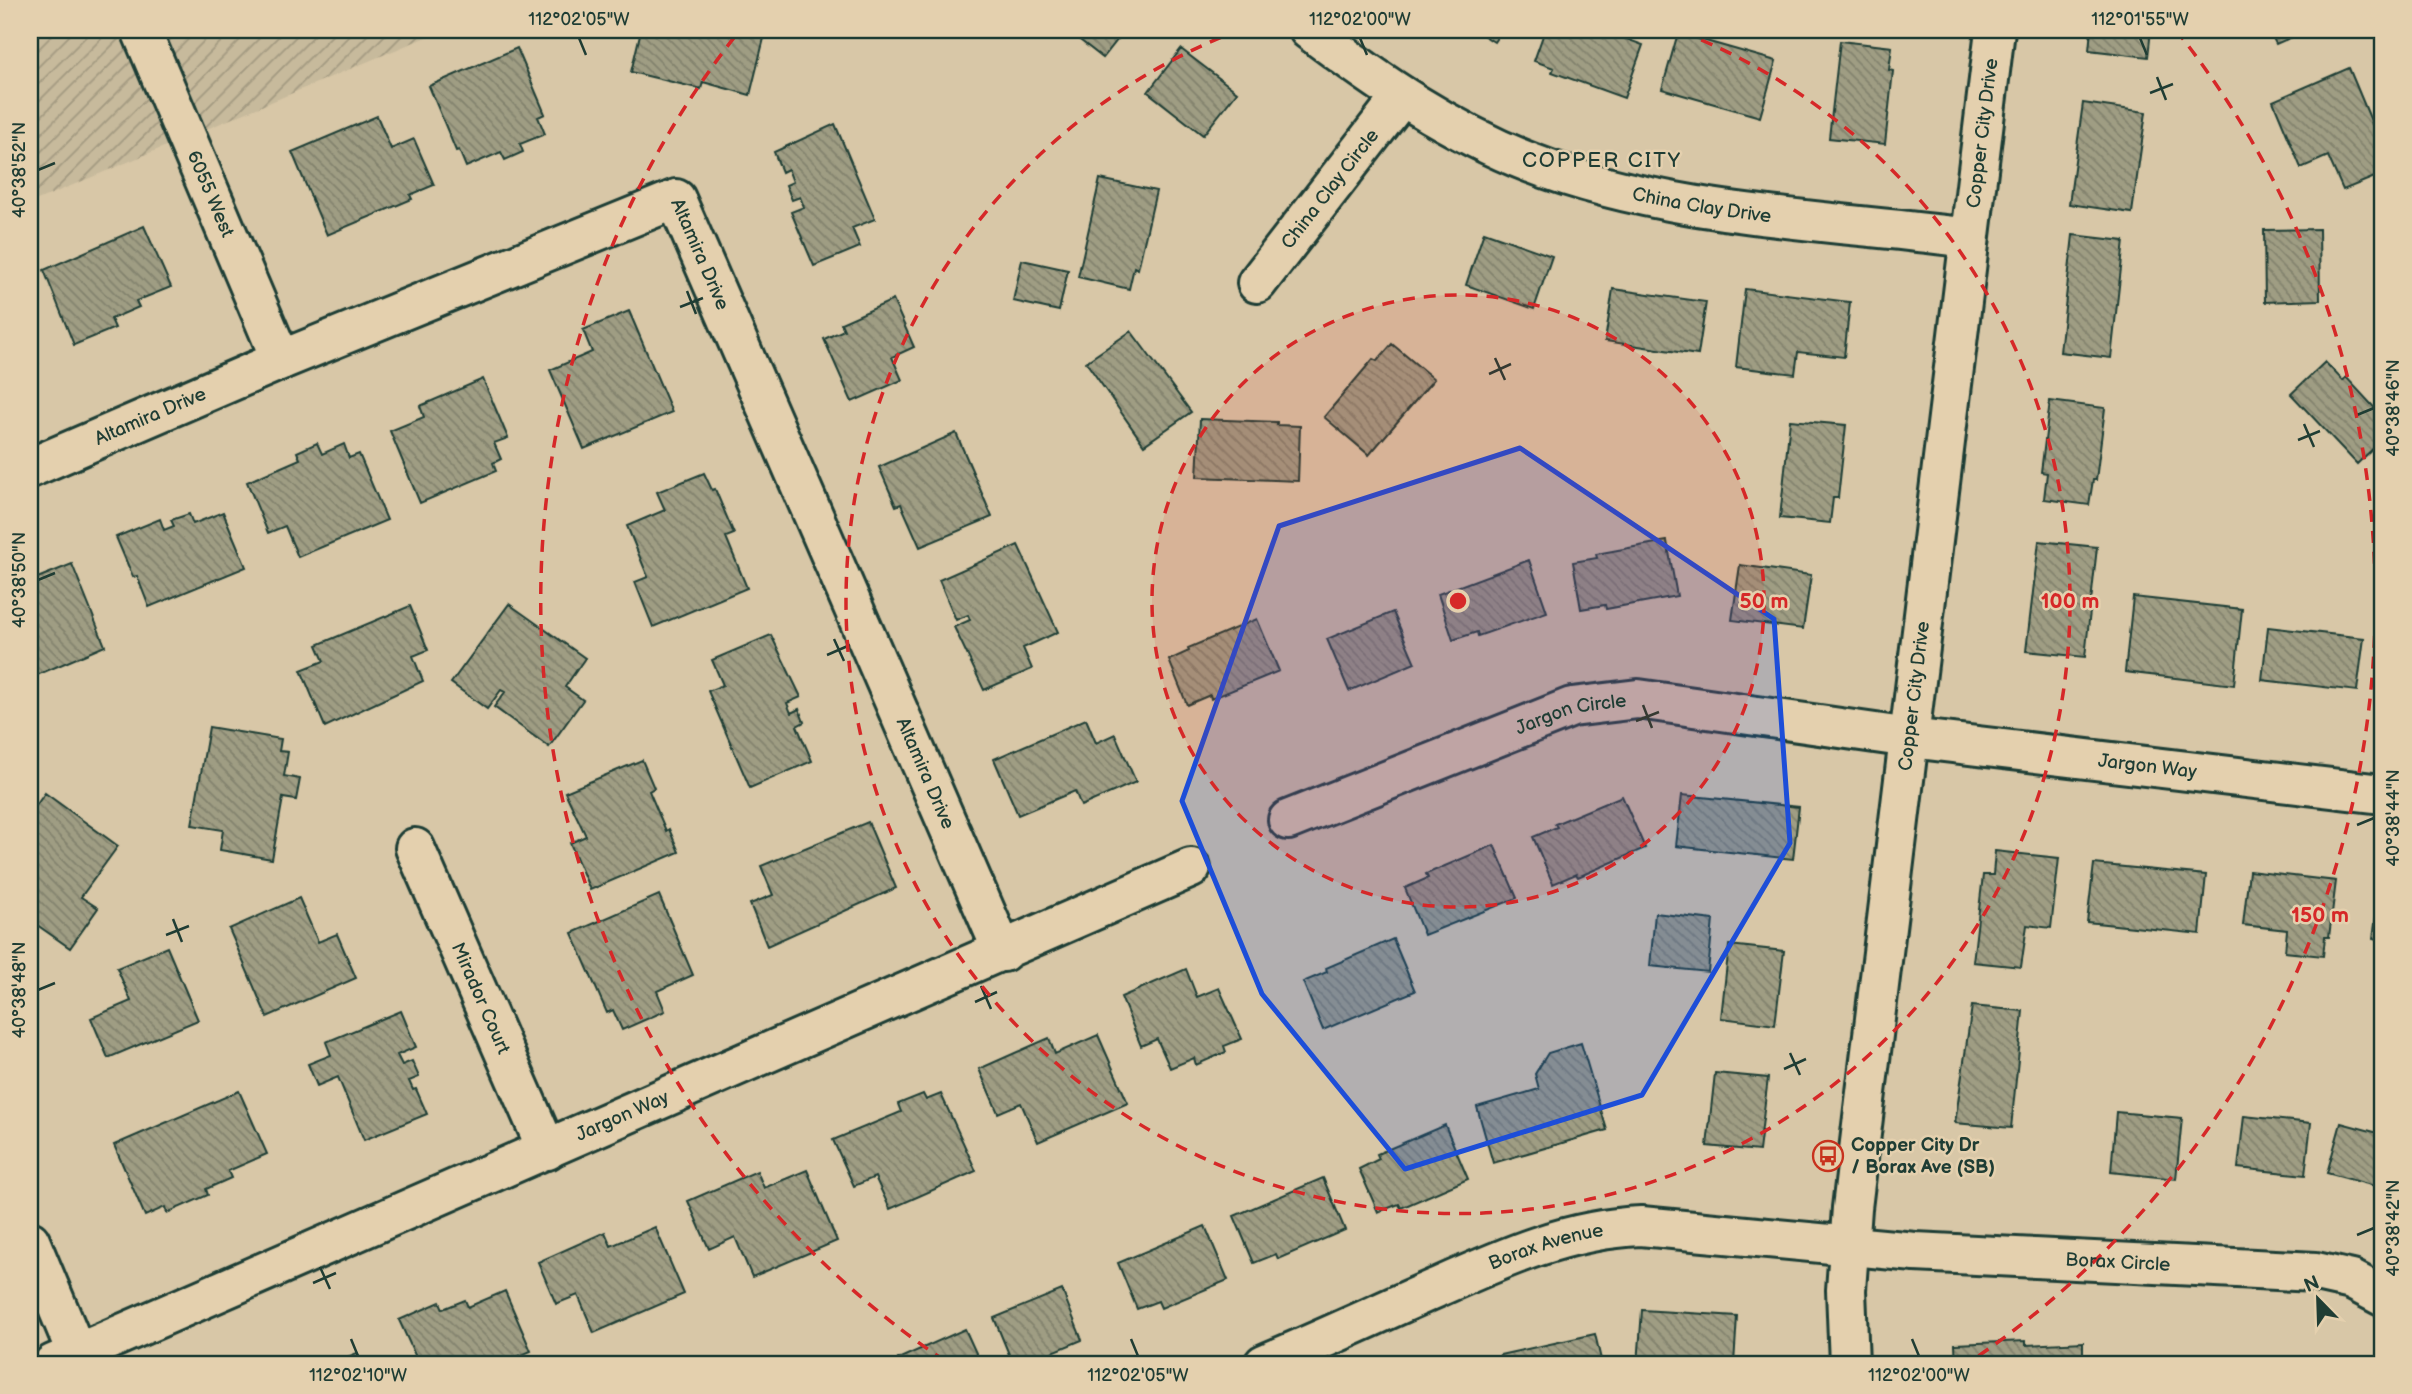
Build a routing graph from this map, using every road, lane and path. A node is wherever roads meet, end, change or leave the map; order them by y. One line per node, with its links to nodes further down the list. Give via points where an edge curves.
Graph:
1 (141, 30): 7 (street, 6055 West)
2 (1309, 30): 4 (street, China Clay Drive)
3 (1995, 30): 5 (street, Copper City Drive)
4 (1402, 96): 5 (street, China Clay Drive, via 1494,147 1575,177 1733,210); 6 (street, China Clay Circle)
5 (1969, 238): 9 (street, Copper City Drive)
6 (1257, 283)
7 (281, 360): 8 (street, Altamira Drive); 14 (street, Altamira Drive, via 676,198)
8 (30, 468)
9 (1910, 738): 10 (street, Jargon Way); 11 (street, Jargon Circle, via 1638,699 1572,706); 17 (street, Copper City Drive)
10 (2382, 794)
11 (1288, 820)
12 (415, 848): 15 (street, Mirador Court)
13 (1191, 868): 14 (street, Jargon Way)
14 (1003, 952): 15 (street, Jargon Way)
15 (547, 1150): 19 (street, Jargon Way)
16 (30, 1241): 19 (street)
17 (1848, 1246): 18 (street, Borax Circle, via 2316,1272 2352,1280); 20 (street, Borax Avenue, via 1641,1226 1604,1227 1501,1259); 21 (street, Copper City Drive)
18 (2382, 1296)
19 (65, 1359)
20 (1267, 1364)
21 (1849, 1364)

